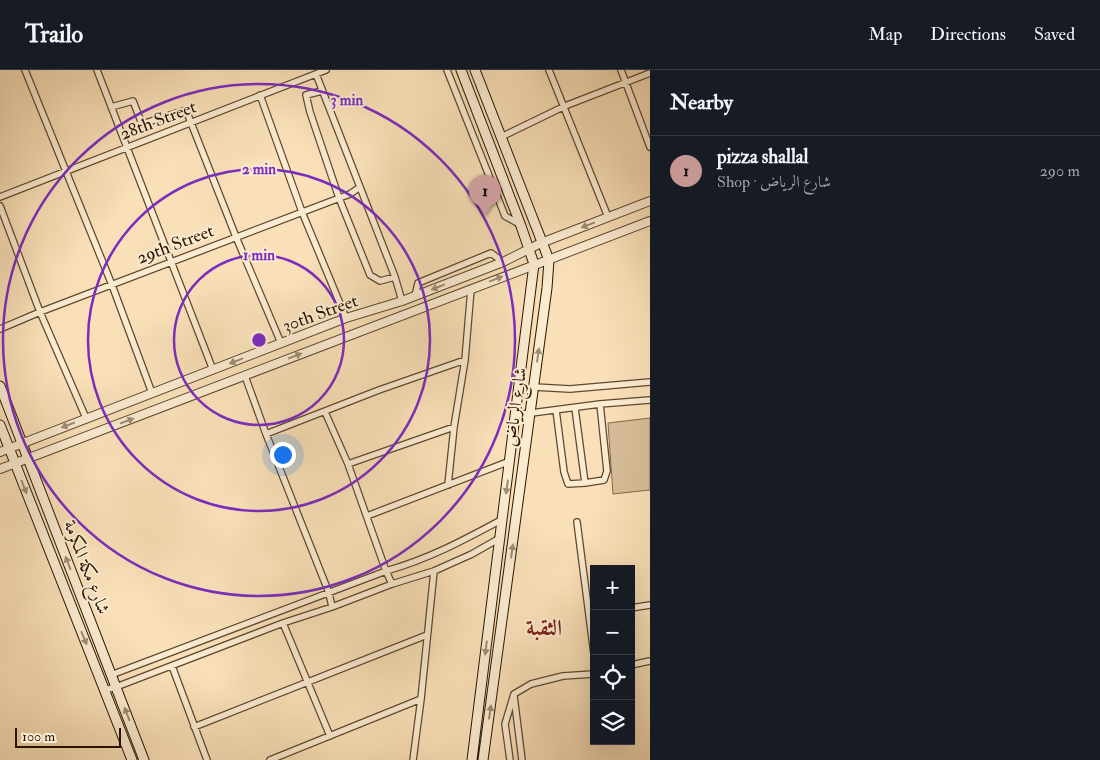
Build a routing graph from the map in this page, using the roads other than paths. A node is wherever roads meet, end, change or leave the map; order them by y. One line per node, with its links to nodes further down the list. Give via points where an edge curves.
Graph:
1 (25, 70): 20 (street)
2 (97, 70): 15 (street)
3 (326, 70): 10 (street, 28th Street)
4 (447, 70): 29 (street, via 505,216)
5 (461, 70): 29 (main road, شارع الرياض)
6 (475, 70): 17 (main road, شارع الرياض)
7 (550, 70): 14 (street)
8 (621, 70): 11 (street)
9 (650, 73): 11 (street)
10 (316, 74): 12 (street); 13 (street, 28th Street)
11 (626, 83): 14 (street); 19 (street)
12 (322, 91): 21 (street); 23 (street, via 306,95)
13 (260, 95): 16 (street, 28th Street); 26 (street)
14 (565, 106): 17 (street); 27 (street)
15 (111, 107): 16 (street, via 133,101 142,124 186,110); 18 (street)
16 (190, 123): 18 (street, 28th Street); 30 (street)
17 (501, 136): 31 (main road, شارع الرياض)
18 (127, 147): 20 (street, 28th Street); 34 (street)
19 (650, 147)
20 (66, 171): 22 (street, 28th Street); 38 (street)
21 (360, 187): 23 (street, 29th Street); 37 (street)
22 (0, 197)
23 (339, 198): 26 (street, 29th Street); 37 (street, via 370,275 380,281)
24 (650, 201): 27 (street, 30th Street)
25 (0, 206): 42 (street)
26 (302, 212): 30 (street, 29th Street); 43 (street)
27 (608, 217): 31 (street, 30th Street, one-way to 31)
28 (650, 222): 33 (street, 30th Street)
29 (521, 226): 32 (main road, شارع الرياض)
30 (236, 237): 34 (street, 29th Street); 45 (street)
31 (541, 243): 32 (street, 30th Street); 33 (main road, شارع الرياض)
32 (529, 248): 35 (street, 30th Street); 36 (main road, شارع الرياض)
33 (549, 260): 36 (street, 30th Street); 51 (main road, شارع الرياض, one-way to 33)
34 (171, 262): 38 (street, 29th Street); 47 (street)
35 (503, 262): 40 (street, 30th Street, one-way to 40); 40 (street, via 491,253 418,283)
36 (534, 264): 39 (street, 30th Street, one-way to 36); 59 (main road, شارع الرياض)
37 (396, 277): 41 (street)
38 (112, 285): 42 (street, 29th Street); 52 (street)
39 (471, 289): 46 (street); 48 (street, 30th Street, one-way to 39)
40 (415, 296): 41 (street, 30th Street)
41 (402, 301): 43 (street, 30th Street)
42 (40, 312): 44 (street, 29th Street); 60 (street)
43 (346, 318): 45 (street, 30th Street)
44 (0, 329)
45 (281, 343): 47 (street, 30th Street, one-way to 47)
46 (465, 360): 57 (street); 62 (street)
47 (213, 370): 52 (street, 30th Street)
48 (245, 376): 63 (street); 66 (street, 30th Street, one-way to 48)
49 (650, 382): 51 (street, via 570,390)
50 (0, 386): 64 (main road, شارع مكة المكرمة)
51 (534, 387): 58 (main road, شارع الرياض)
52 (152, 393): 60 (street, 30th Street)
53 (650, 400): 54 (street)
54 (600, 404): 55 (street); 71 (street, via 607,471 604,480)
55 (576, 408): 56 (street); 71 (street)
56 (556, 410): 58 (street); 71 (street, via 568,484)
57 (325, 412): 63 (street); 69 (street)
58 (530, 414): 59 (street); 105 (main road, شارع الرياض, one-way to 58)
59 (516, 415): 67 (main road, شارع الرياض)
60 (86, 418): 64 (street, 30th Street, one-way to 64)
61 (0, 425): 65 (main road, شارع مكة المكرمة)
62 (454, 427): 69 (street); 72 (street)
63 (266, 434): 80 (street)
64 (23, 443): 65 (street, 30th Street); 66 (main road, شارع مكة المكرمة)
65 (4, 450): 68 (main road, شارع مكة المكرمة)
66 (29, 458): 68 (street, 30th Street); 90 (main road, شارع مكة المكرمة, one-way to 66)
67 (510, 461): 72 (street); 74 (main road, شارع الرياض, one-way to 74)
68 (15, 463): 70 (street, 30th Street); 94 (main road, شارع مكة المكرمة, one-way to 94)
69 (348, 464): 73 (street)
70 (0, 469)
71 (585, 483)
72 (448, 485): 73 (street)
73 (367, 516): 77 (street)
74 (503, 519): 76 (main road, شارع الرياض); 77 (street, via 414,563)
75 (577, 522): 84 (street)
76 (500, 538): 78 (street); 104 (main road, شارع الرياض, one-way to 104)
77 (386, 571): 79 (street); 80 (street)
78 (434, 571): 79 (street); 86 (street)
79 (392, 584): 82 (street)
80 (328, 593): 82 (street); 90 (street)
81 (650, 606): 83 (street)
82 (332, 607): 85 (street)
83 (635, 608)
84 (592, 610)
85 (283, 623): 89 (street); 92 (street)
86 (427, 635): 92 (street); 96 (street)
87 (650, 661): 88 (street)
88 (635, 664)
89 (172, 666): 93 (street); 97 (street)
90 (111, 674): 93 (main road, شارع مكة المكرمة)
91 (590, 674): 95 (street, via 563,676 531,684)
92 (307, 683): 97 (street); 98 (street)
93 (116, 687): 94 (street); 100 (main road, شارع مكة المكرمة, one-way to 93)
94 (105, 690): 99 (main road, شارع مكة المكرمة)
95 (514, 694): 106 (street, via 505,724); 107 (street)
96 (421, 699): 98 (street); 103 (street)
97 (194, 727): 101 (street)
98 (330, 736): 102 (street)
99 (132, 760)
100 (144, 760)
101 (207, 760)
102 (270, 760)
103 (413, 760)
104 (472, 760)
105 (483, 760)
106 (510, 760)
107 (522, 760)

